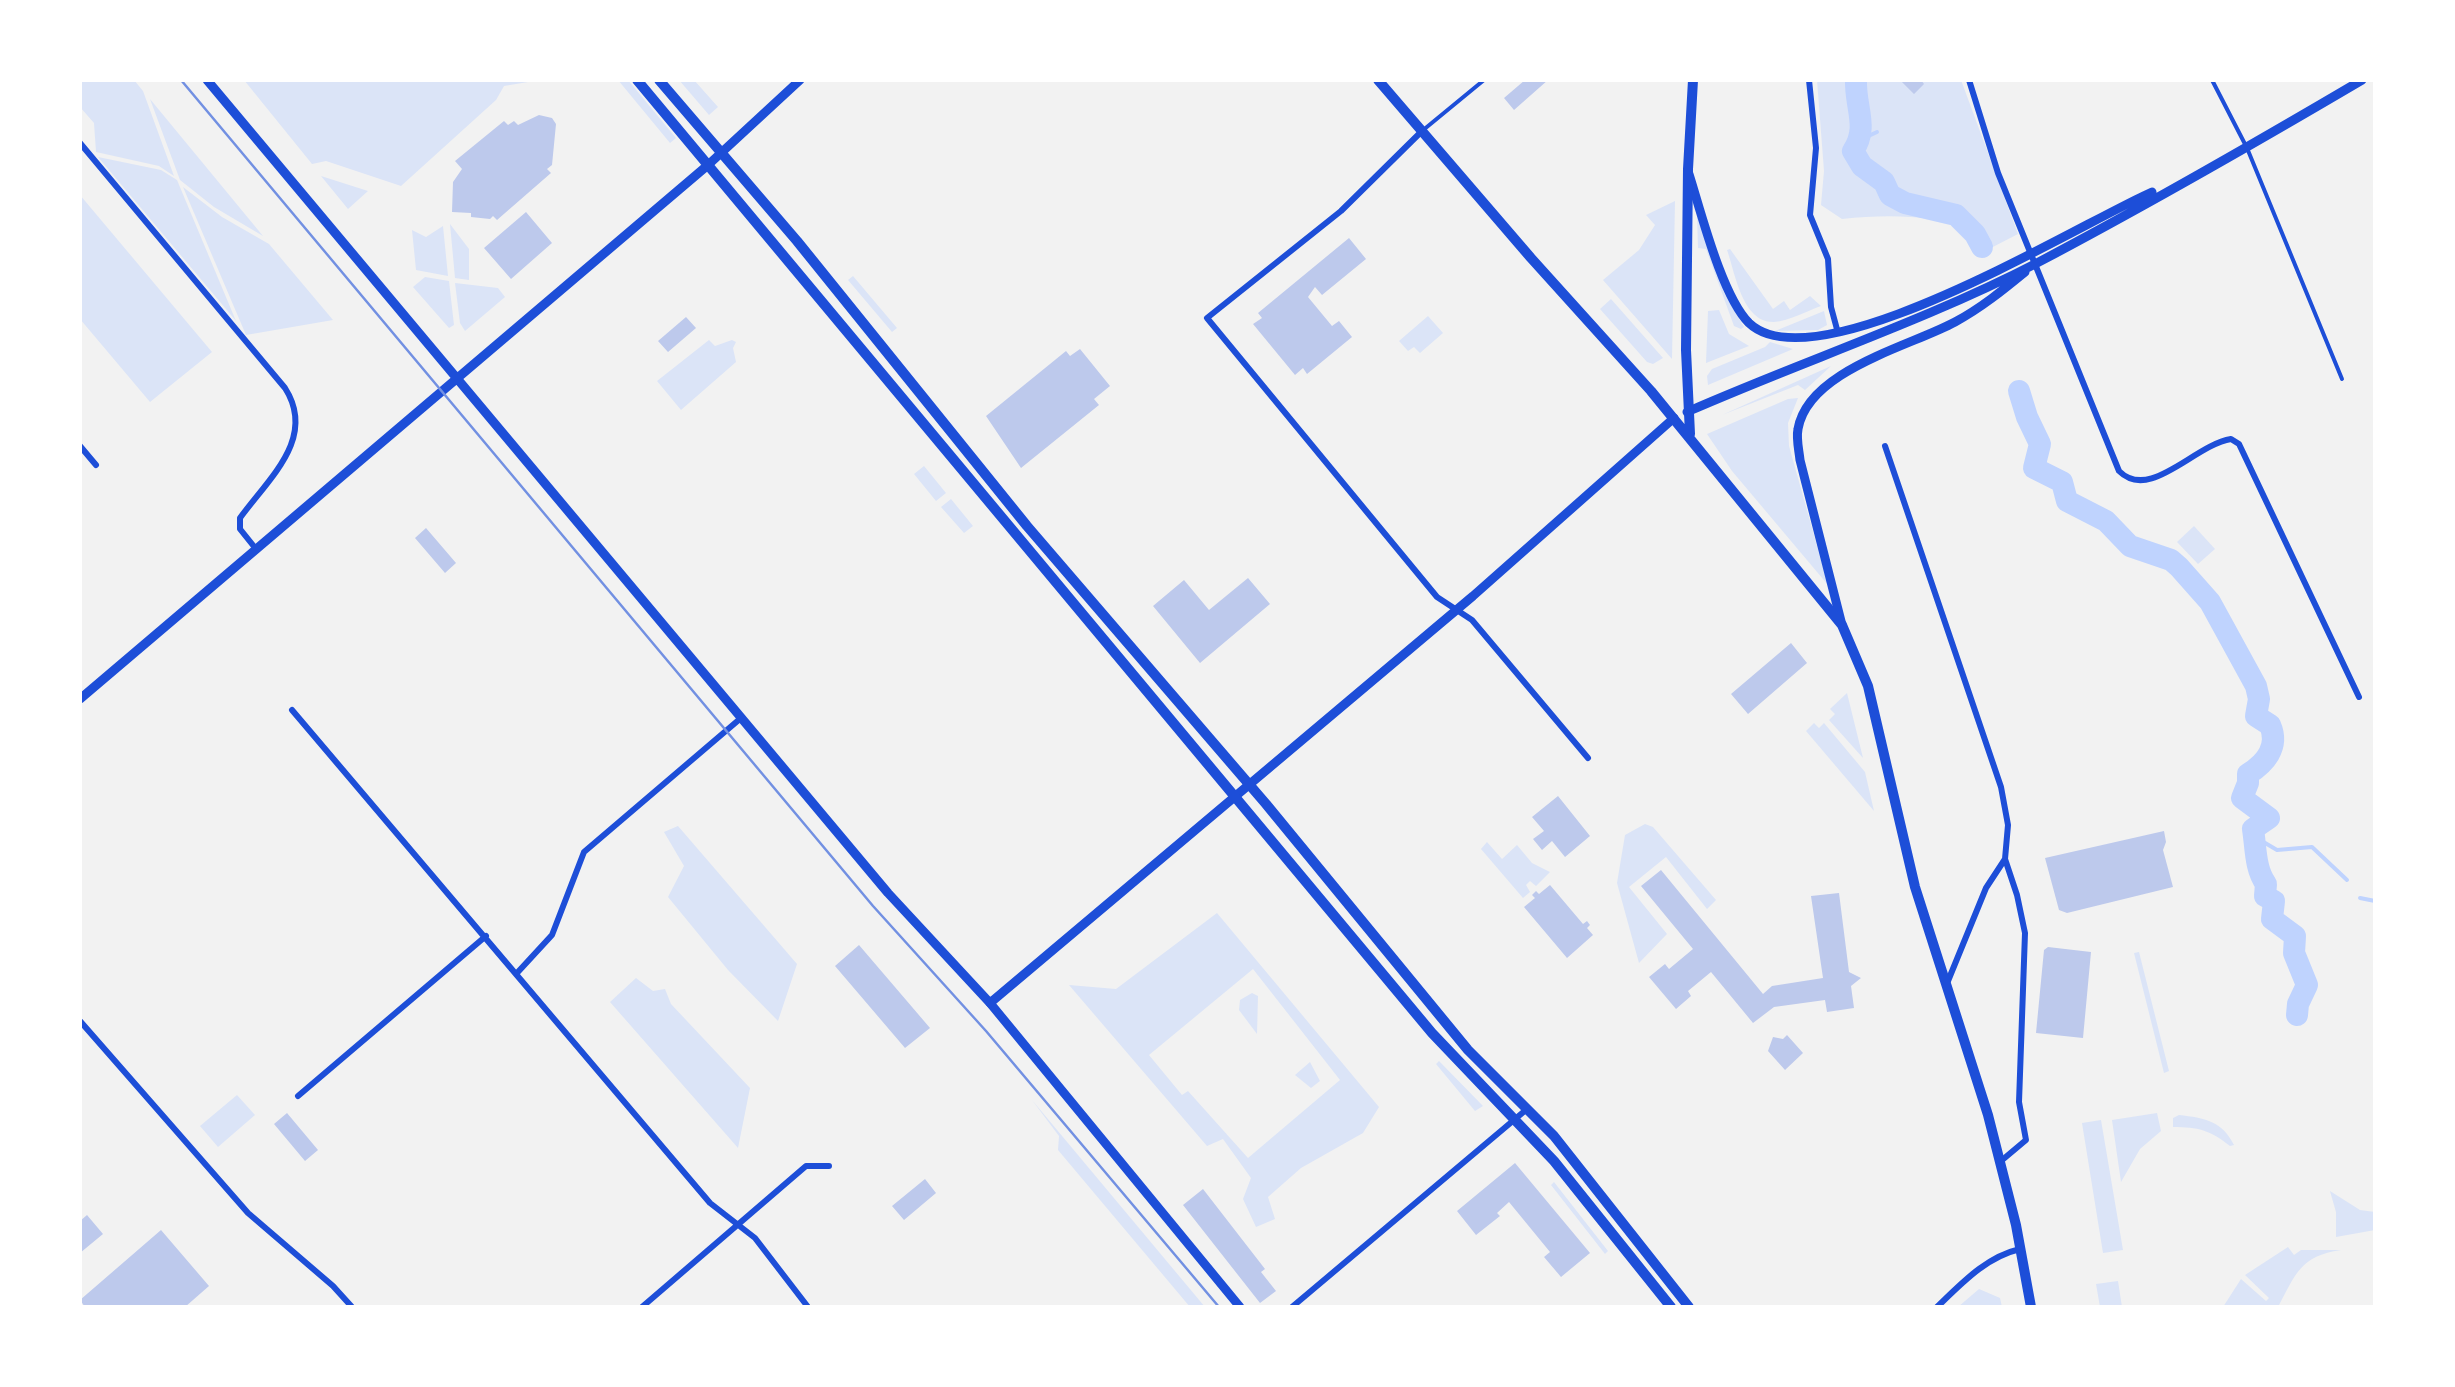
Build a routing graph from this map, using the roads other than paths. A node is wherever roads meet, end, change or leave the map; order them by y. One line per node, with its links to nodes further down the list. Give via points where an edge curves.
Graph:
1 (207, 80): 20 (main road)
2 (636, 80): 16 (main road)
3 (659, 80): 15 (main road)
4 (800, 80): 15 (main road)
5 (1378, 80): 12 (main road)
6 (1484, 80): 12 (lane)
7 (1693, 80): 17 (main road)
8 (1809, 80): 19 (street, via 1816,148 1810,214 1826,252)
9 (1969, 80): 18 (street)
10 (2212, 80): 14 (lane)
11 (2362, 80): 14 (main road)
12 (1422, 131): 23 (main road); 29 (street, via 1340,210 1207,318 1437,597)
13 (80, 144): 28 (street, via 295,404 294,443 240,518)
14 (2247, 148): 18 (main road, via 2120,207); 21 (lane)
15 (721, 153): 16 (main road); 36 (main road)
16 (708, 165): 20 (main road); 37 (main road)
17 (1688, 169): 19 (main road, via 1731,294 1747,320 1782,337); 22 (main road)
18 (2034, 259): 19 (main road); 22 (main road, via 1911,320); 30 (main road, via 1989,301 1954,322 1849,370 1804,413 1800,460); 31 (street, via 2118,471 2147,482 2214,444 2239,444)
19 (1838, 332)
20 (457, 377): 28 (main road); 34 (main road)
21 (2342, 379)
22 (1687, 412): 23 (main road); 24 (main road)
23 (1674, 418): 24 (main road); 29 (main road)
24 (1691, 438): 30 (main road)
25 (80, 446): 27 (street)
26 (1885, 446): 38 (street, via 2005,801)
27 (96, 465)
28 (256, 550): 32 (main road)
29 (1456, 610): 35 (street, via 1472,620); 36 (main road)
30 (1842, 624): 41 (main road, via 1868,686 1915,887)
31 (2359, 697)
32 (80, 699)
33 (292, 710): 39 (street)
34 (742, 718): 40 (street, via 584,852 552,935); 42 (main road, via 888,894)
35 (1588, 758)
36 (1248, 784): 37 (main road); 45 (main road, via 1468,1050)
37 (1234, 795): 42 (main road); 46 (main road, via 1432,1034)
38 (2004, 859): 41 (street); 47 (street, via 2024,933 2020,1102 2026,1140)
39 (486, 936): 40 (street); 44 (street)
40 (517, 973): 49 (street, via 710,1203)
41 (1947, 983): 47 (main road)
42 (990, 1002): 54 (main road)
43 (80, 1021): 51 (street, via 248,1213)
44 (298, 1096)
45 (1528, 1108): 46 (street); 57 (main road)
46 (1514, 1119): 55 (street); 56 (main road)
47 (2000, 1162): 50 (main road)
48 (829, 1166): 49 (street, via 806,1166)
49 (737, 1224): 52 (street); 53 (street, via 756,1238)
50 (2020, 1249): 58 (street, via 1998,1256); 59 (main road)
51 (352, 1307)
52 (642, 1307)
53 (808, 1307)
54 (1240, 1307)
55 (1292, 1307)
56 (1671, 1307)
57 (1689, 1307)
58 (1937, 1307)
59 (2032, 1307)

